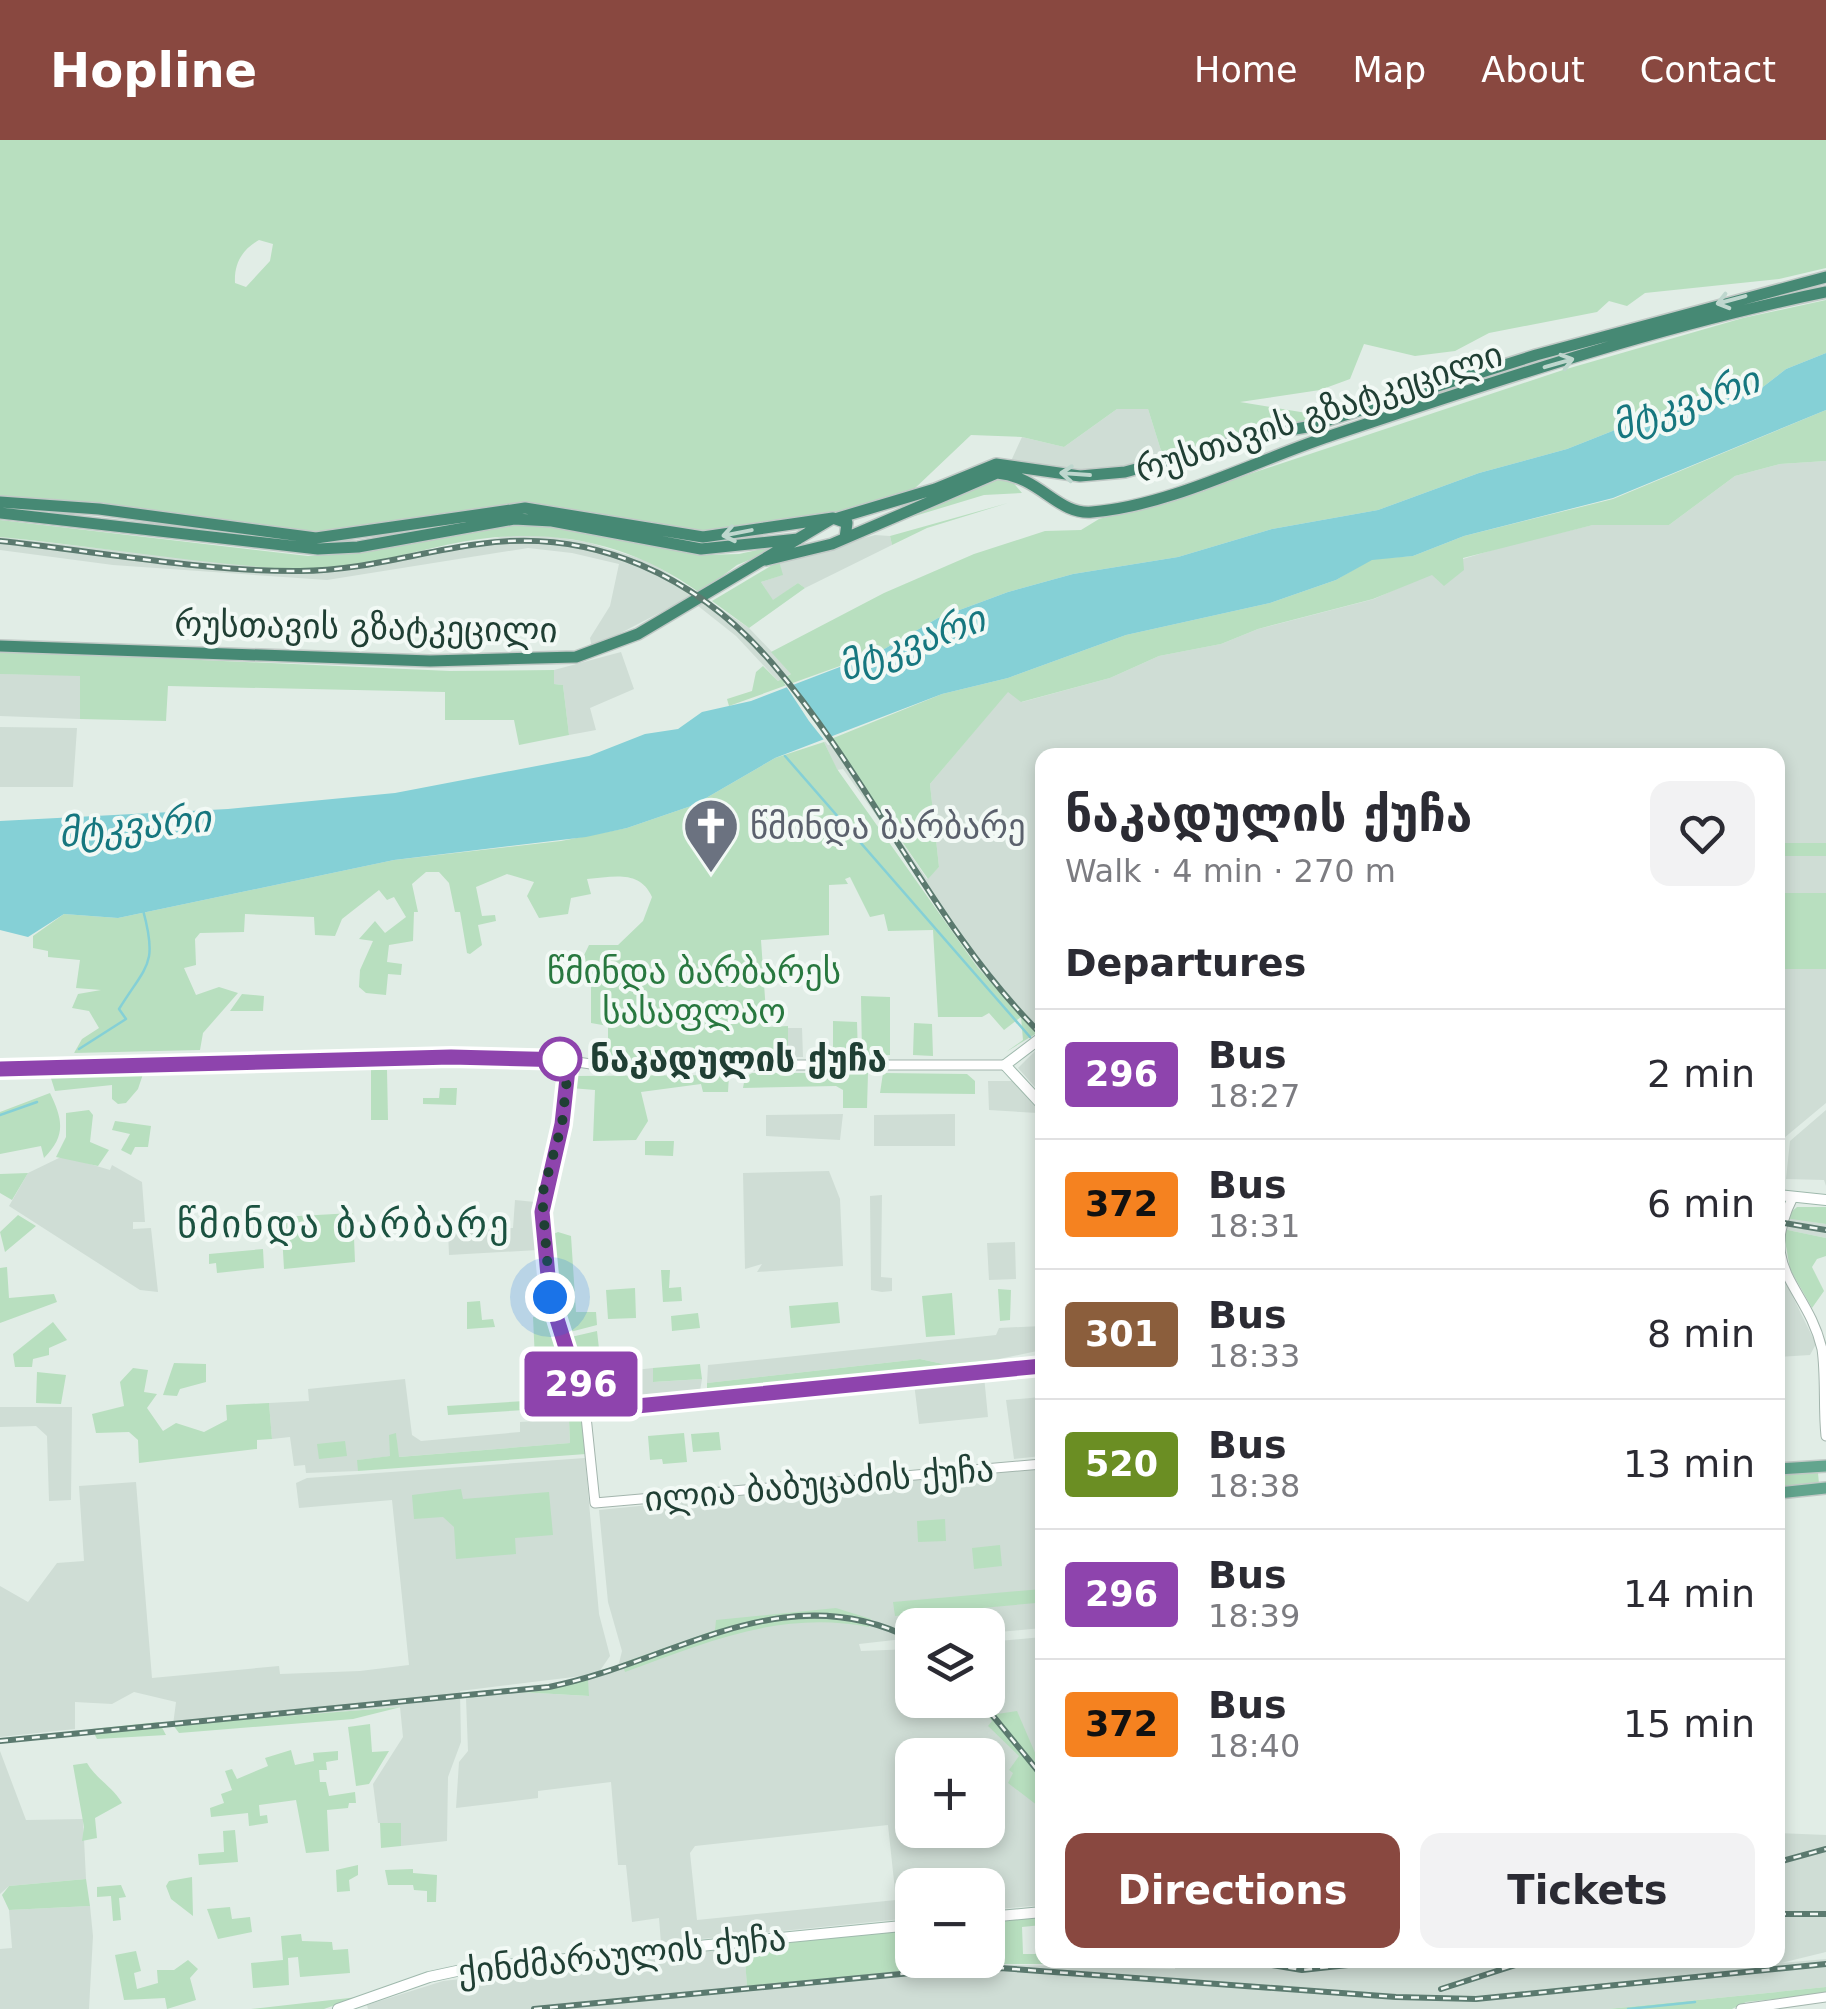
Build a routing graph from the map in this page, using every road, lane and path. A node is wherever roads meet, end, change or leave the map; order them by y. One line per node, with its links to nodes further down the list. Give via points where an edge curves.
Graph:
1 (1826, 277): 5 (highway, რუსთავის გზატკეცილი, one-way to 5, via 1536,355 1307,428 1126,472 1080,476 996,464)
2 (1826, 292): 6 (highway, რუსთავის გზატკეცილი, one-way to 2, via 997,473 1025,478 1077,511 1108,510 1535,370)
3 (0, 502): 5 (highway, one-way to 3, via 703,537 525,508 316,538)
4 (0, 513): 7 (highway, via 300,548 358,547 514,519 701,549)
5 (834, 520): 6 (highway, via 849,528); 7 (highway, რუსთავის გზატკეცილი); 8 (highway, via 819,533)
6 (844, 538): 8 (highway, რუსთავის გზატკეცილი)
7 (803, 539): 8 (highway); 9 (highway, რუსთავის გზატკეცილი)
8 (828, 542): 9 (highway, რუსთავის გზატკეცილი)
9 (766, 560): 10 (highway, რუსთავის გზატკეცილი, via 638,634 576,658 416,661)
10 (0, 646)
11 (1035, 1041): 13 (main road)
12 (569, 1060): 13 (street); 14 (street); 22 (street, ილია ბაბუცაძის ქუჩა, via 542,1226 550,1297 584,1397 595,1504)
13 (1004, 1065): 15 (main road)
14 (0, 1069)
15 (1035, 1098)
16 (1785, 1196): 17 (main road)
17 (1793, 1197): 18 (main road); 19 (street)
18 (1826, 1200)
19 (1785, 1217)
20 (1785, 1272): 21 (street, via 1822,1347)
21 (1826, 1436)
22 (1035, 1465)
23 (1826, 1466): 24 (main road)
24 (1785, 1469)
25 (1826, 1488): 26 (main road)
26 (1785, 1492)
27 (1035, 1913): 28 (main road)
28 (1005, 1915)
29 (895, 1927): 31 (main road, ქინძმარაულის ქუჩა, via 452,1971)
30 (1826, 1997): 32 (street)
31 (338, 2009)
32 (1742, 2009)

